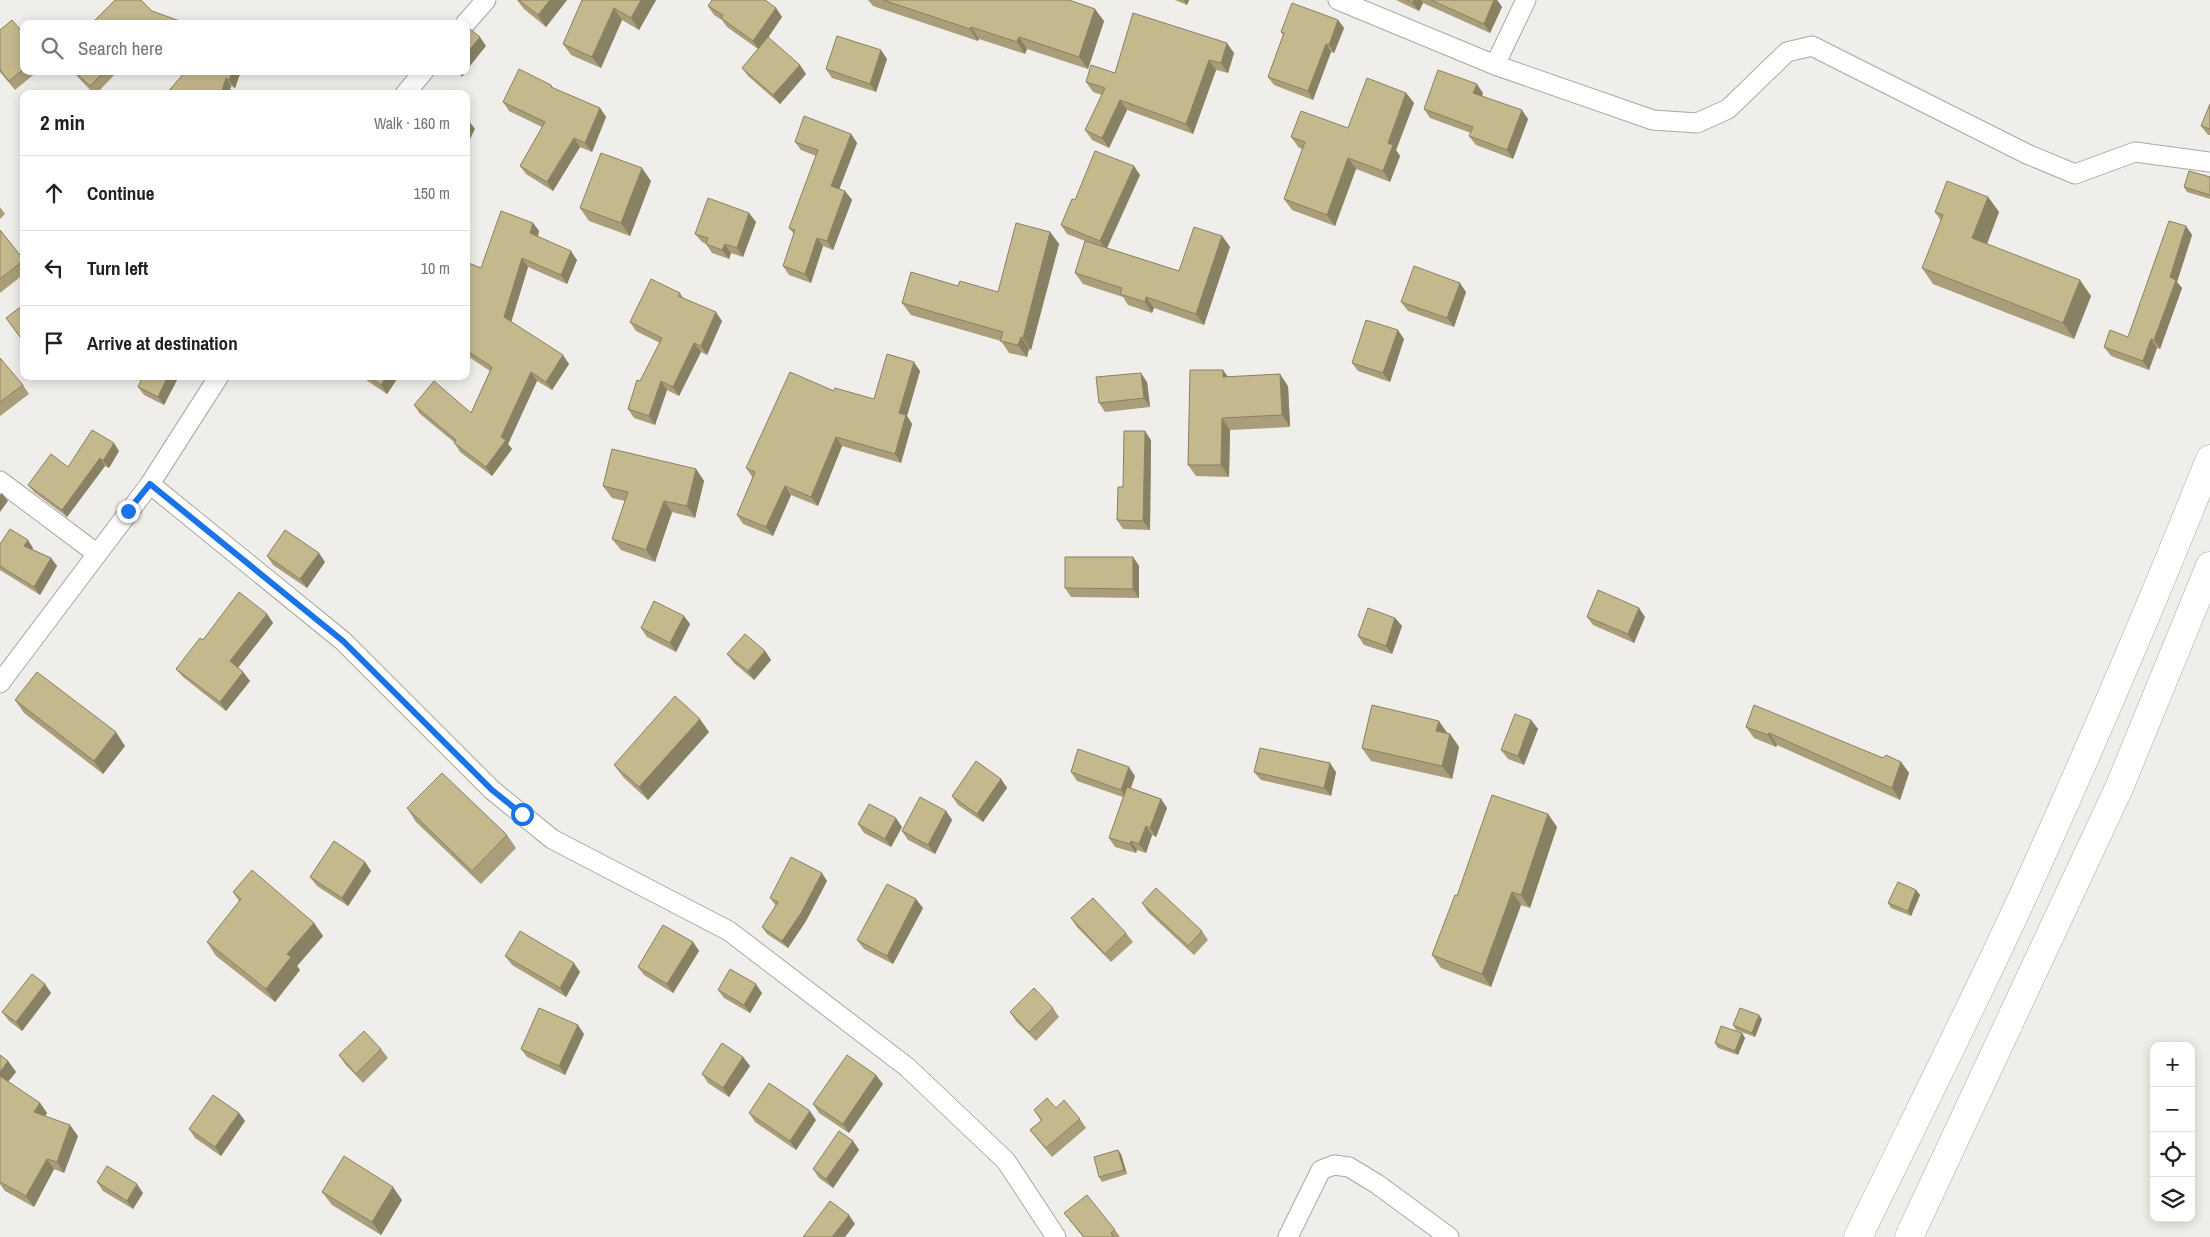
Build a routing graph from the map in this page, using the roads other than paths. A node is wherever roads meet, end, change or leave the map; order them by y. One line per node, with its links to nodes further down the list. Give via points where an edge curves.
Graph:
1 (486, 0): 4 (street)
2 (1338, 0): 5 (street)
3 (1526, 0): 5 (street)
4 (468, 20)
5 (1495, 65): 8 (street, via 1653,120 1697,123 1728,110 1787,52 1812,46 2027,154 2074,174 2135,152)
6 (421, 75): 7 (street)
7 (408, 90)
8 (2210, 162)
9 (216, 380): 12 (street)
10 (2210, 458): 19 (main road, via 2158,589 2027,887)
11 (0, 481): 13 (street)
12 (150, 484): 13 (street); 16 (street, via 343,641 492,790 552,839 729,931 907,1068 1006,1161)
13 (96, 553): 15 (street)
14 (2210, 566): 20 (main road, via 2119,788)
15 (0, 683)
16 (1056, 1237)
17 (1288, 1237): 18 (street, via 1321,1170 1334,1165 1348,1167 1377,1184)
18 (1449, 1237)
19 (1858, 1237)
20 (1909, 1237)

